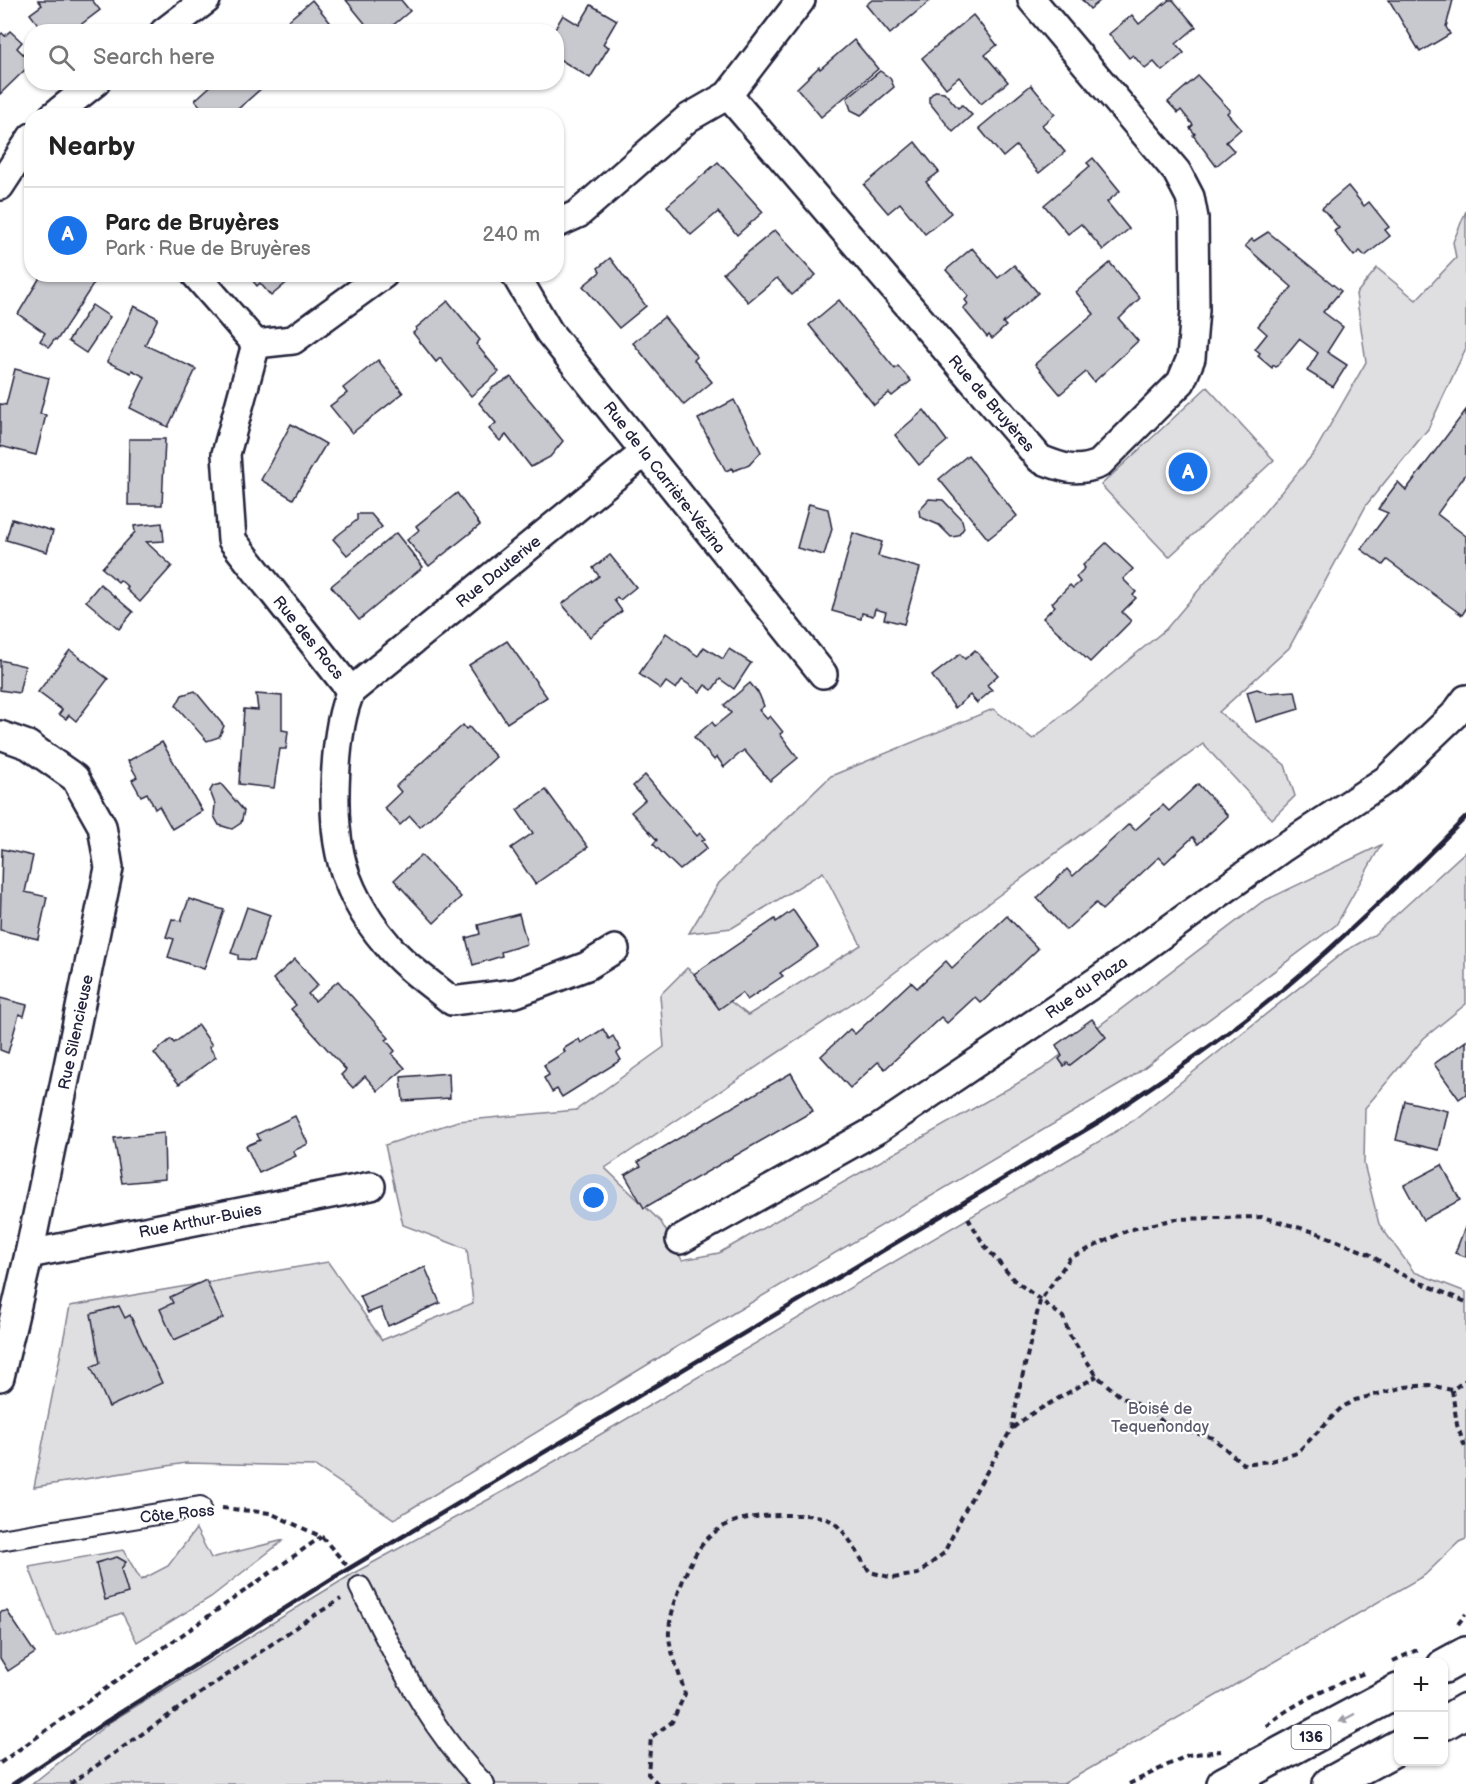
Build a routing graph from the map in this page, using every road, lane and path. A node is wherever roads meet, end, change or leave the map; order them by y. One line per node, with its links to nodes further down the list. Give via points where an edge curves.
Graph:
1 (206, 0): 4 (street)
2 (801, 0): 6 (street)
3 (1032, 0): 6 (street, Rue de Bruyères, via 1177,172 1190,197 1194,218 1195,310 1191,358 1181,382 1099,464 1083,470 1064,469 1040,459)
4 (174, 24)
5 (86, 90): 7 (street)
6 (728, 95): 10 (street, via 688,118 578,214)
7 (64, 108)
8 (24, 149): 9 (street)
9 (0, 186)
10 (564, 220)
11 (202, 282): 14 (street)
12 (373, 282): 14 (street, via 293,340)
13 (520, 282): 15 (street, Rue de la Carrière-Vézina, via 549,332)
14 (256, 344): 17 (street, Rue des Rocs, via 226,454 232,540)
15 (645, 452): 16 (street, Rue de la Carrière-Vézina); 17 (street, Rue Dauterive)
16 (823, 674)
17 (351, 691): 20 (street, Rue des Rocs, via 344,707 335,783 339,854 356,899 386,944 452,1001 516,993 587,966)
18 (1466, 699): 23 (street, Rue du Plaza, via 1388,779 1281,849 1097,981 878,1129)
19 (0, 735): 24 (street, Rue Silencieuse, via 28,745 75,778 102,826 109,868)
20 (615, 949)
21 (370, 1186): 24 (street, Rue Arthur-Buies)
22 (968, 1218): 25 (path, via 984,1245 1014,1280)
23 (680, 1239)
24 (29, 1254): 28 (street, Rue Silencieuse)
25 (1040, 1301): 26 (path, via 1070,1258 1128,1230 1176,1219 1262,1217 1369,1254 1398,1273); 27 (path, via 1063,1317 1070,1336); 31 (path)
26 (1466, 1302)
27 (1097, 1376): 30 (path, via 1121,1397 1149,1409 1165,1424 1213,1438 1244,1464 1297,1453 1341,1408 1355,1400 1405,1386 1429,1385); 31 (path)
28 (0, 1377)
29 (1466, 1380): 30 (path)
30 (1452, 1390): 32 (path, via 1456,1425)
31 (1012, 1428): 50 (path, via 944,1554 918,1574 893,1578 870,1572 831,1521 804,1515 736,1520 707,1536 686,1573 675,1603 669,1637 685,1694 672,1722 651,1737 648,1774)
32 (1466, 1450)
33 (200, 1507): 34 (path, Côte Ross, via 270,1514); 35 (street, Côte Ross)
34 (322, 1537): 36 (path, Côte Ross, via 354,1573); 47 (path)
35 (0, 1540)
36 (360, 1587): 48 (path); 49 (street, via 418,1701)
37 (1466, 1614): 38 (path, via 1460,1623)
38 (1458, 1642): 39 (main road)
39 (1433, 1656): 41 (path)
40 (1371, 1670): 44 (path, via 1283,1712)
41 (1390, 1678): 52 (main road, 136, one-way to 52)
42 (1466, 1710): 43 (main road)
43 (1448, 1720)
44 (1257, 1733)
45 (1394, 1749): 53 (main road)
46 (1228, 1750): 51 (path, via 1188,1755)
47 (0, 1763)
48 (70, 1784)
49 (484, 1784)
50 (658, 1784)
51 (1129, 1784)
52 (1224, 1784)
53 (1330, 1784)

